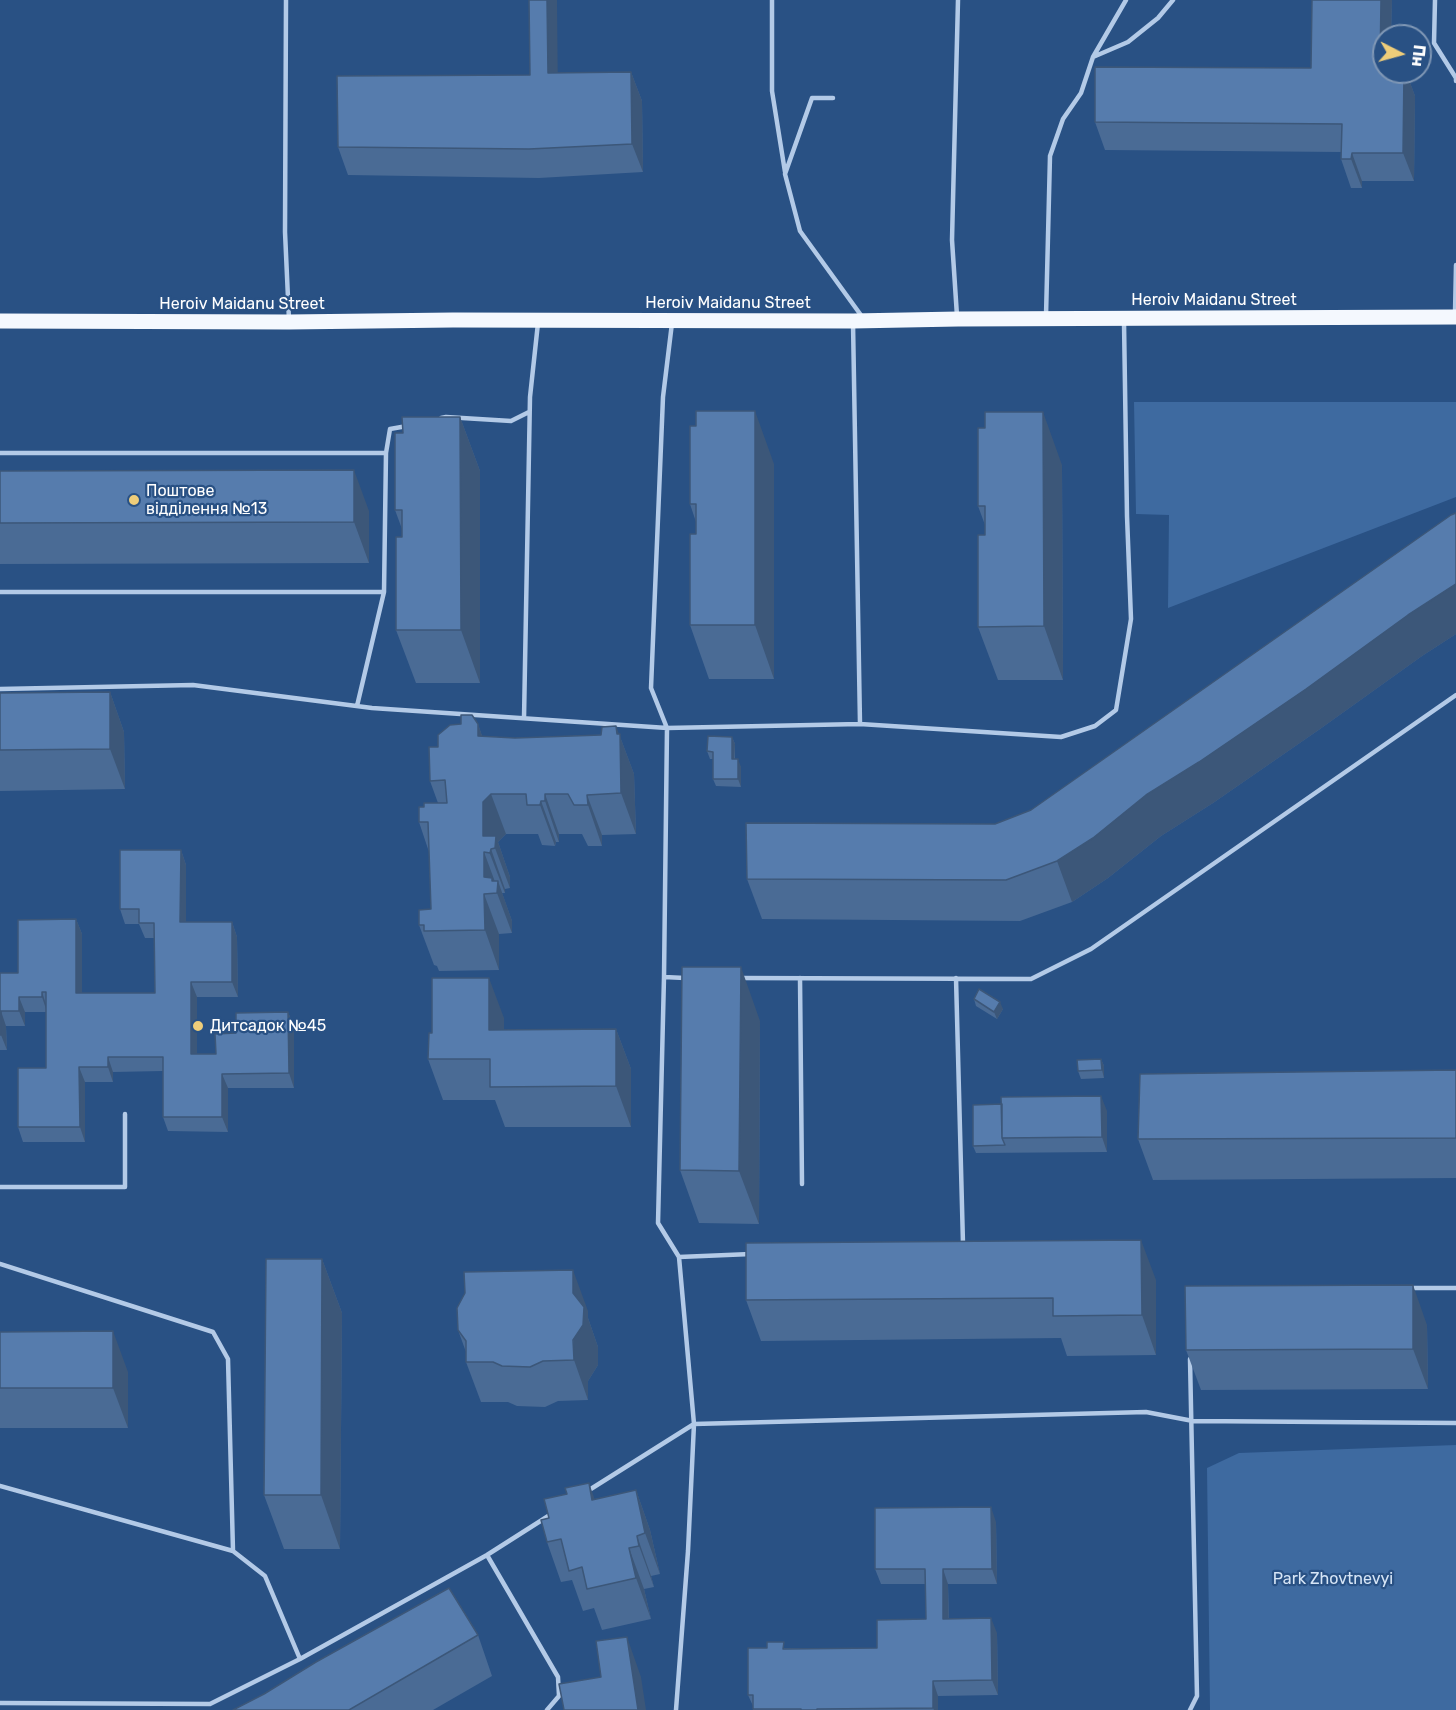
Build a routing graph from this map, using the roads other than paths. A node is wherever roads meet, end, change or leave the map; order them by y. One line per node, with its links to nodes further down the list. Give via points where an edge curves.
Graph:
1 (286, 0): 20 (lane, via 285,232)
2 (772, 0): 10 (lane, via 772,91)
3 (958, 0): 15 (lane, via 952,240)
4 (1126, 0): 7 (lane)
5 (1173, 0): 7 (lane, via 1128,42)
6 (1435, 0): 8 (lane, via 1434,43)
7 (1093, 57): 13 (lane, via 1081,93 1063,119 1050,156)
8 (1456, 81)
9 (833, 98): 10 (lane, via 812,98)
10 (785, 174): 17 (lane, via 800,231)
11 (1456, 265): 12 (lane)
12 (1455, 317): 14 (main road, Heroiv Maidanu Street)
13 (1046, 318): 14 (main road, Heroiv Maidanu Street); 15 (main road, Heroiv Maidanu Street)
14 (1124, 318): 32 (lane, via 1131,619 1116,710 1095,726 1061,737)
15 (958, 319): 17 (main road, Heroiv Maidanu Street)
16 (539, 320): 19 (main road, Heroiv Maidanu Street); 20 (main road, Heroiv Maidanu Street); 21 (lane)
17 (859, 320): 19 (main road, Heroiv Maidanu Street); 32 (lane)
18 (0, 321): 20 (main road, Heroiv Maidanu Street)
19 (672, 321): 33 (lane, via 663,397 651,688)
20 (289, 322)
21 (529, 411): 22 (lane, via 511,421); 31 (lane)
22 (435, 419)
23 (413, 424): 25 (lane, via 390,429)
24 (0, 453): 25 (lane)
25 (386, 453): 27 (lane)
26 (0, 592): 27 (lane)
27 (384, 592): 30 (lane)
28 (0, 689): 30 (lane, via 193,685)
29 (1456, 695): 38 (lane, via 1091,950 1031,979)
30 (357, 706): 31 (lane)
31 (524, 718): 33 (lane)
32 (860, 724): 33 (lane)
33 (667, 728): 34 (lane)
34 (664, 977): 35 (lane); 44 (lane, via 658,1222)
35 (687, 978)
36 (732, 978): 37 (lane)
37 (800, 978): 38 (lane); 40 (lane)
38 (956, 978): 42 (lane, via 963,1244)
39 (125, 1114): 41 (lane, via 125,1187)
40 (802, 1184)
41 (0, 1187)
42 (951, 1245)
43 (762, 1253): 44 (lane)
44 (679, 1257): 51 (lane)
45 (0, 1264): 55 (lane, via 213,1332 228,1359)
46 (1398, 1288): 47 (lane)
47 (1456, 1288)
48 (1190, 1354): 49 (lane)
49 (1193, 1421): 50 (lane); 51 (lane, via 1146,1412); 61 (lane, via 1197,1696)
50 (1456, 1423)
51 (694, 1424): 53 (lane); 60 (lane)
52 (0, 1486): 55 (lane)
53 (586, 1492)
54 (556, 1511): 56 (lane)
55 (233, 1551): 57 (lane, via 265,1576)
56 (487, 1555): 57 (lane); 59 (lane, via 558,1677 559,1696)
57 (300, 1659): 58 (lane, via 210,1704)
58 (0, 1703)
59 (547, 1710)
60 (676, 1710)
61 (1190, 1710)

